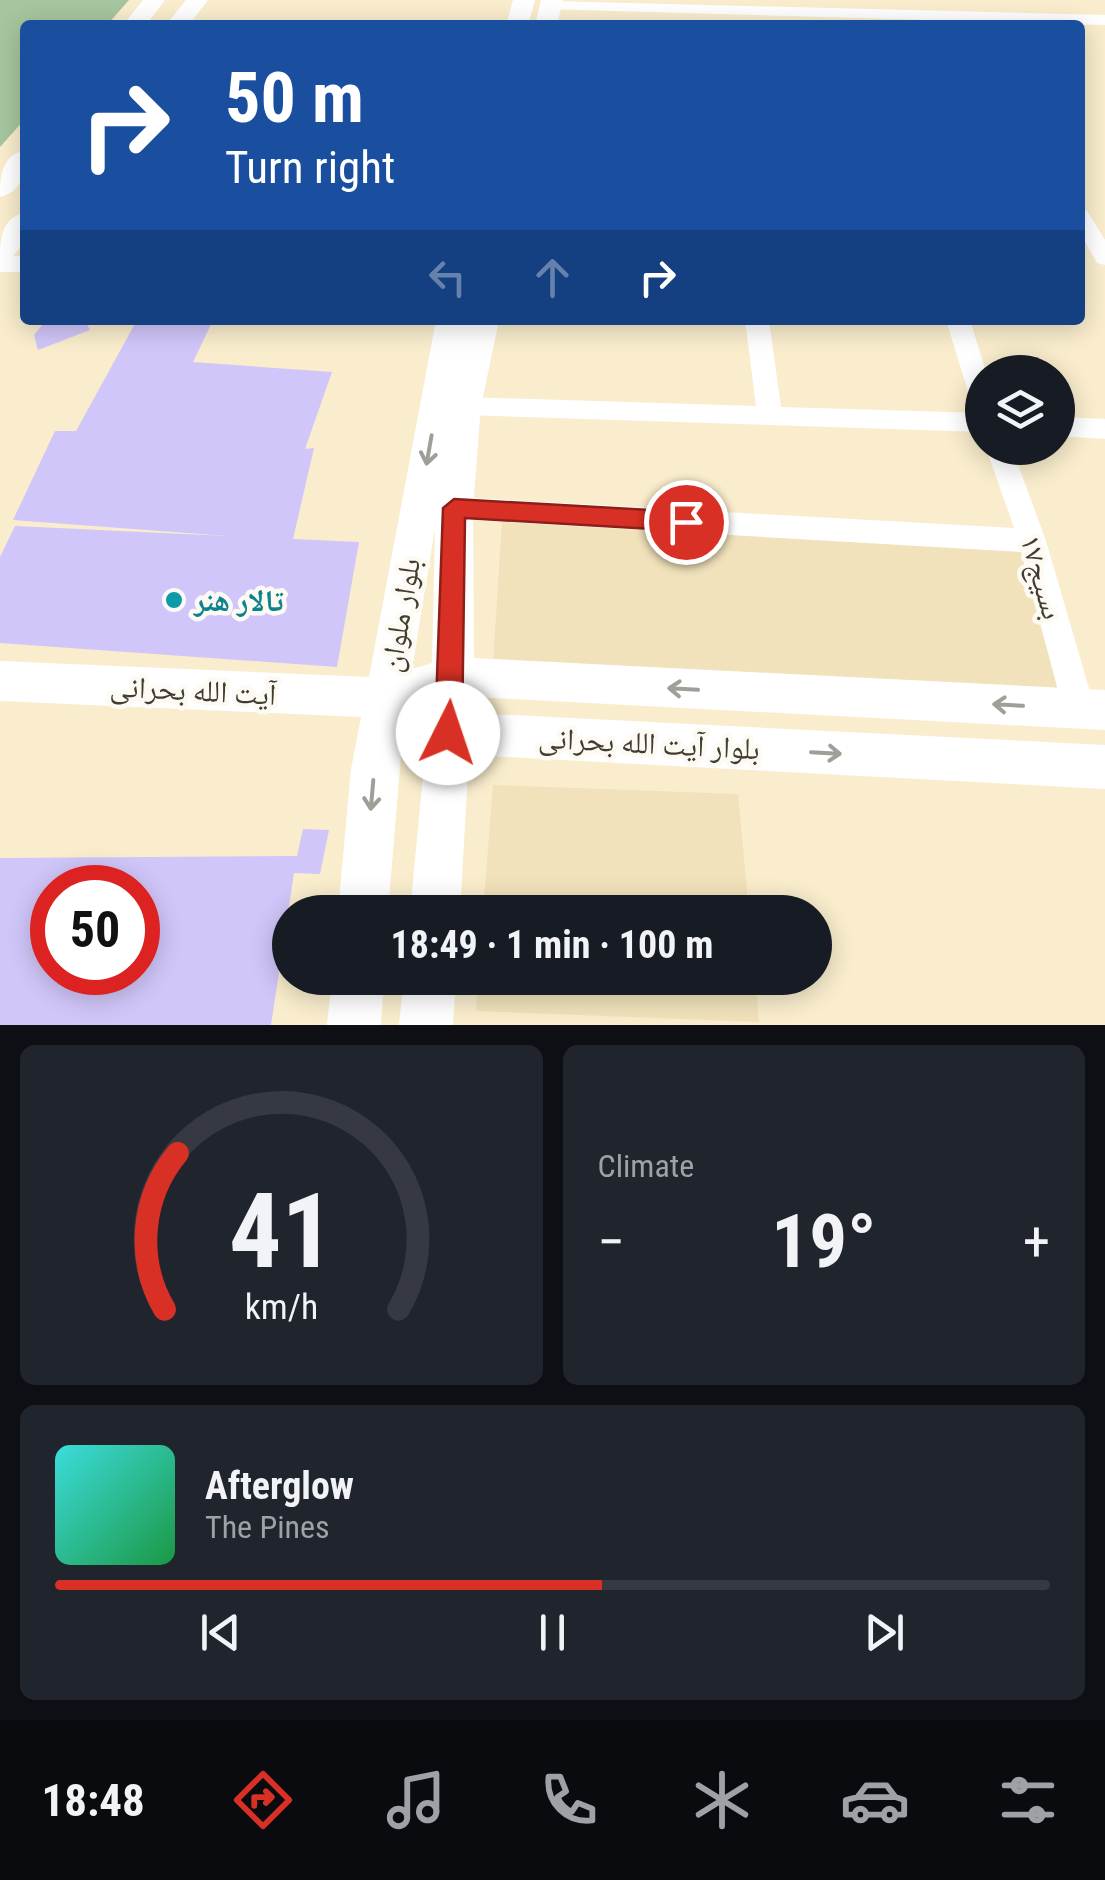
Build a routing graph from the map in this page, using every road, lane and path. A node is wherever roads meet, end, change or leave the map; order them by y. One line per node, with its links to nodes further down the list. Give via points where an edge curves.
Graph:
1 (154, 0): 6 (main road)
2 (197, 0): 7 (main road)
3 (762, 6): 5 (street); 8 (street)
4 (550, 10): 5 (street)
5 (716, 18)
6 (138, 20)
7 (181, 20)
8 (864, 20)
9 (20, 164): 10 (main road)
10 (0, 189)
11 (1085, 224): 14 (street)
12 (20, 227): 13 (main road)
13 (0, 253)
14 (1105, 258)
15 (451, 325): 30 (main road, بلوار ملوان, one-way to 30)
16 (481, 325): 20 (main road, بلوار ملوان)
17 (758, 325): 21 (street)
18 (960, 325): 19 (street)
19 (969, 355)
20 (464, 406): 21 (street); 26 (main road, بلوار ملوان)
21 (770, 416): 22 (street)
22 (965, 422)
23 (1075, 428): 24 (street)
24 (1105, 429)
25 (1005, 465): 27 (street, بسیج۱۷)
26 (454, 508): 27 (street); 28 (main road, بلوار ملوان)
27 (1032, 541): 32 (street, بسیج۱۷)
28 (452, 676): 30 (main road, بلوار آیت الله بحرانی); 31 (main road, بلوار آیت الله بحرانی, one-way to 28); 33 (main road, بلوار ملوان)
29 (0, 681): 30 (main road, آیت الله بحرانی)
30 (386, 698): 33 (main road, بلوار آیت الله بحرانی); 36 (main road, بلوار ملوان, one-way to 36)
31 (940, 702): 32 (main road, بلوار آیت الله بحرانی, one-way to 31); 34 (main road)
32 (1092, 709)
33 (448, 733): 34 (main road, بلوار آیت الله بحرانی, one-way to 34); 37 (main road, بلوار ملوان)
34 (958, 760): 35 (main road, بلوار آیت الله بحرانی)
35 (1105, 768)
36 (364, 895)
37 (436, 895)
38 (357, 995): 40 (main road)
39 (429, 995): 41 (main road)
40 (354, 1025)
41 (426, 1025)

